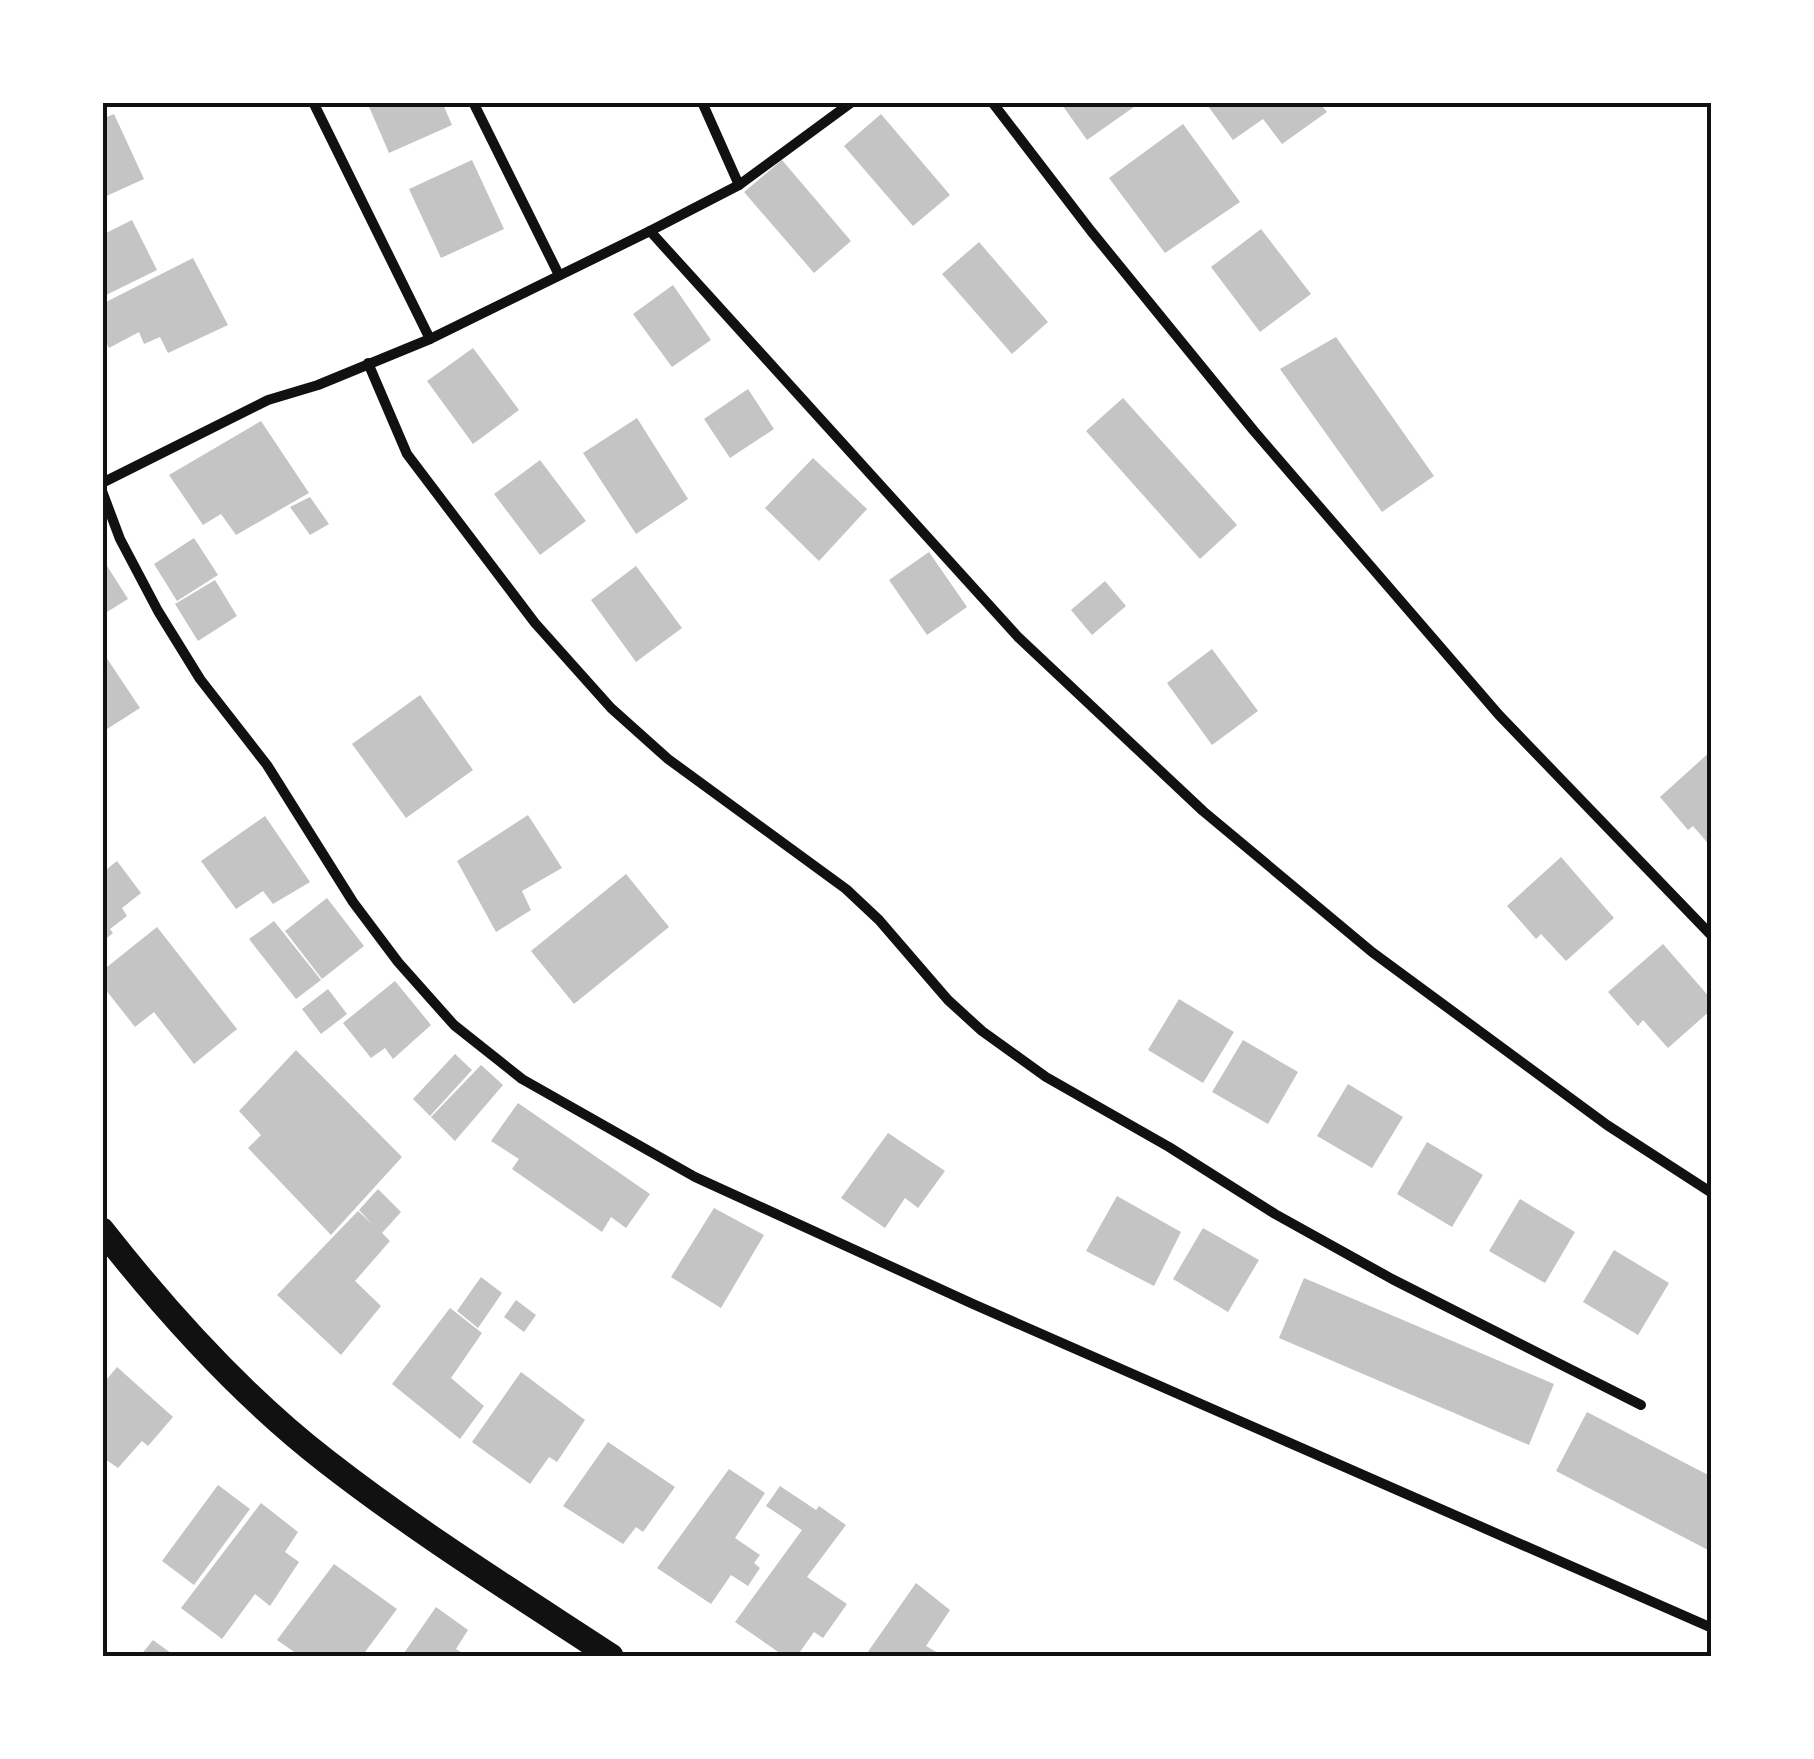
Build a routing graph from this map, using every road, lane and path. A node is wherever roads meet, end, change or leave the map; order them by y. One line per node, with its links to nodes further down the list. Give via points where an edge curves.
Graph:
1 (313, 102): 9 (street)
2 (474, 102): 8 (street)
3 (702, 102): 6 (street)
4 (852, 102): 6 (street)
5 (992, 102): 13 (street, via 1254,431 1499,715)
6 (739, 184): 7 (street)
7 (650, 231): 8 (street); 14 (street, via 1018,637 1203,811 1372,952 1607,1125)
8 (558, 275): 9 (street)
9 (430, 339): 10 (street)
10 (368, 364): 11 (street, via 268,400); 16 (street, via 407,454 534,623 612,708 668,760 846,889 982,1031 1046,1078 1275,1214)
11 (102, 483)
12 (102, 491): 17 (street, via 158,611 200,679 267,764 352,902 454,1025 522,1079 694,1177)
13 (1712, 936)
14 (1712, 1193)
15 (102, 1230): 18 (main road, via 192,1336 324,1460)
16 (1642, 1405)
17 (1712, 1628)
18 (611, 1656)

